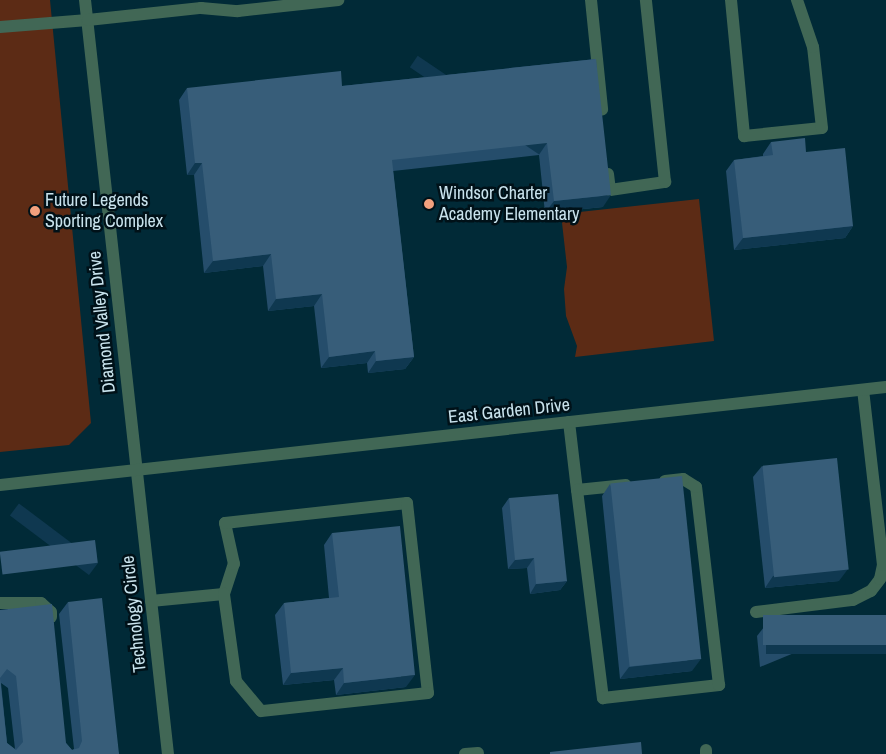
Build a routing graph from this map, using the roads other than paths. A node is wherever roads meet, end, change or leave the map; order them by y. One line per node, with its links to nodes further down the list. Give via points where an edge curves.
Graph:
1 (86, 0): 8 (street, Diamond Valley Drive)
2 (338, 0): 7 (street)
3 (591, 0): 10 (street)
4 (646, 0): 11 (street, via 665,182 610,190)
5 (731, 0): 6 (street, via 744,136 822,128 813,47)
6 (797, 0)
7 (310, 2): 8 (street, via 238,11 201,8)
8 (88, 20): 9 (street); 15 (street, Diamond Valley Drive)
9 (0, 27)
10 (603, 123)
11 (607, 161)
12 (886, 387): 13 (street, East Garden Drive)
13 (863, 390): 14 (street, East Garden Drive); 21 (street, via 883,565 880,579 871,591 853,600)
14 (568, 422): 15 (street, East Garden Drive); 17 (street)
15 (136, 470): 16 (street, East Garden Drive); 19 (street, Technology Circle)
16 (0, 485)
17 (576, 490): 17 (street, via 683,479 696,487 719,685 603,698)
18 (224, 594): 18 (street, via 234,564 225,523 407,504 428,693 260,711 236,681); 19 (street)
19 (151, 602): 23 (street, Technology Circle)
20 (0, 603): 22 (street, via 41,603 50,612)
21 (756, 612)
22 (53, 630)
23 (168, 754)

